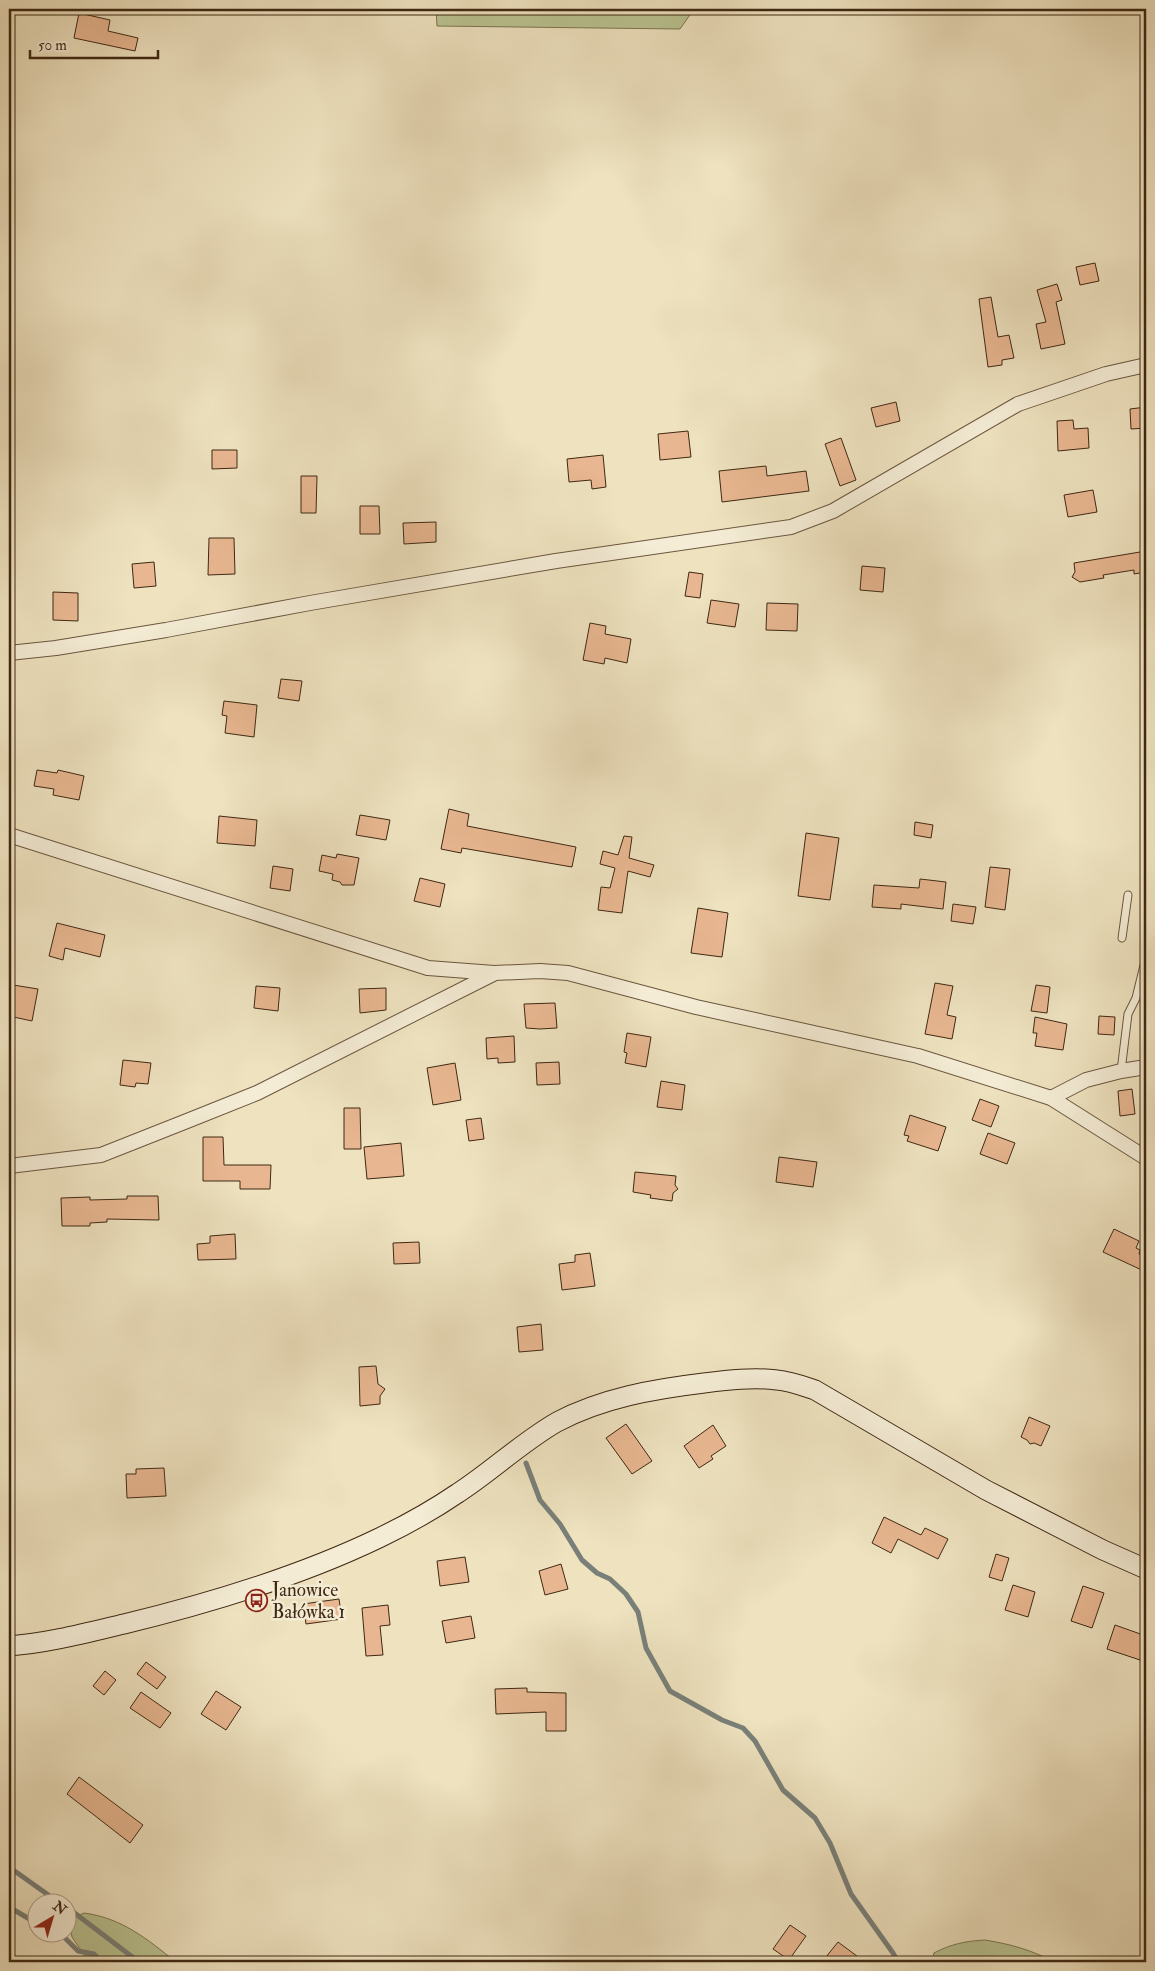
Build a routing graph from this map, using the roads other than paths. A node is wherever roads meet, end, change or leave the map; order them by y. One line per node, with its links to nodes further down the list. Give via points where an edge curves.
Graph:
1 (1146, 365): 2 (street, via 1106,374 1018,404 833,511 791,526 556,561 56,648)
2 (9, 653)
3 (9, 835): 7 (street, via 428,968)
4 (1128, 895): 5 (lane)
5 (1122, 938)
6 (1146, 957): 9 (lane, via 1136,998 1128,1014)
7 (494, 973): 10 (street, via 568,973 696,1007 918,1056); 12 (street, via 257,1093 102,1155)
8 (1146, 1067): 9 (street)
9 (1121, 1071): 10 (street, via 1086,1080)
10 (1051, 1098): 11 (street)
11 (1146, 1158)
12 (9, 1166)
13 (1146, 1569): 14 (street, via 986,1490 815,1390 776,1380 732,1380 647,1392 582,1410 556,1423 423,1516 301,1573 170,1613 35,1644)
14 (9, 1646)

